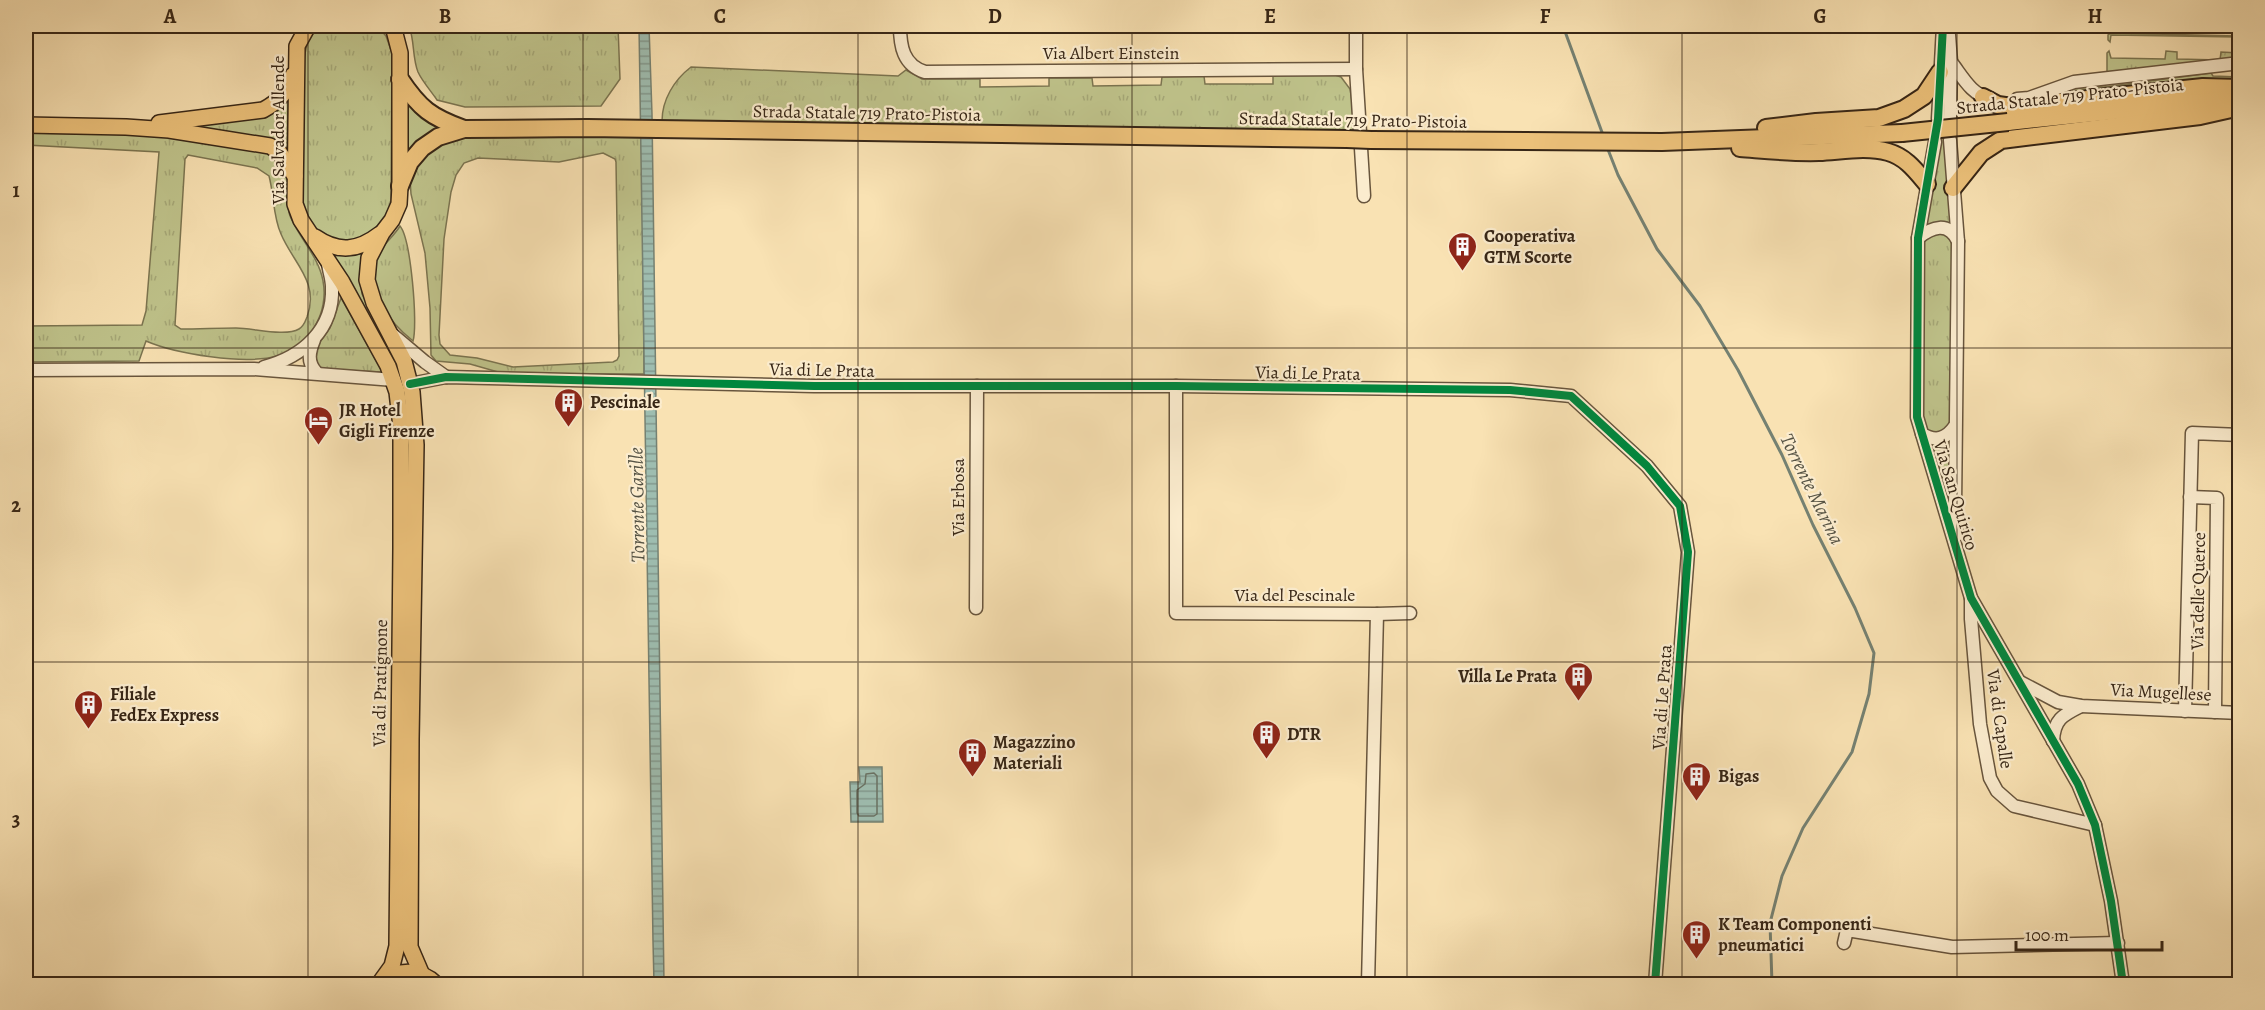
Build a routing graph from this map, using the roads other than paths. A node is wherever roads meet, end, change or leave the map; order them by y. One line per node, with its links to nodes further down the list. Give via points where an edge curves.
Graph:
1 (308, 26): 8 (main road, Via Salvador Allende, via 297,46)
2 (900, 26): 10 (street, Via Albert Einstein, via 900,43 906,59 925,72)
3 (1356, 26): 10 (street)
4 (1943, 26): 9 (street)
5 (1948, 26): 9 (street)
6 (391, 28): 11 (main road, via 400,53)
7 (2240, 63): 13 (street, via 2074,82 2030,98)
8 (296, 67): 18 (main road, via 284,94 263,110); 23 (main road, Via Salvador Allende)
9 (1946, 67): 13 (street); 16 (street); 21 (highway, via 1924,96 1879,118 1816,122)
10 (1356, 69): 27 (street)
11 (400, 79): 19 (highway, via 424,109); 25 (main road)
12 (2240, 88): 13 (highway, via 2203,87 2012,107)
13 (1983, 97)
14 (2240, 98): 21 (highway, Strada Statale 719 Prato-Pistoia, bridge, via 1902,133)
15 (2240, 107): 26 (highway, via 2200,116 2001,140 1981,153)
16 (1944, 118)
17 (26, 125): 18 (main road)
18 (126, 127): 23 (main road, via 270,146 279,152)
19 (464, 129): 21 (highway, Strada Statale 719 Prato-Pistoia, bridge); 25 (highway, via 438,137 422,148 410,162)
20 (1950, 140): 26 (street, Via San Quirico)
21 (1664, 142): 24 (highway, via 1774,151 1889,152 1913,167)
22 (1935, 142): 24 (street, Via San Quirico)
23 (295, 176): 28 (main road, Via Salvador Allende, via 295,204)
24 (1927, 184): 30 (street, Via San Quirico)
25 (400, 186): 29 (main road, via 396,212)
26 (1953, 188): 31 (street, Via San Quirico)
27 (1364, 196)
28 (310, 233): 29 (main road, via 338,249 368,243); 32 (main road, Via Salvador Allende)
29 (382, 233): 33 (main road, via 369,258 367,280)
30 (1918, 238): 31 (street, via 1943,227); 44 (street, Via San Quirico, via 1917,417)
31 (1958, 242): 43 (street, Via San Quirico)
32 (326, 256): 34 (street, via 331,302 326,323); 39 (main road, Via Salvador Allende)
33 (390, 332): 38 (street); 40 (main road)
34 (315, 339): 35 (street, via 292,357); 37 (street, via 309,356)
35 (254, 369): 36 (street); 37 (street)
36 (26, 370)
37 (316, 372): 39 (street)
38 (446, 377): 40 (street, Via di Le Prata); 41 (street, Via di Le Prata)
39 (394, 380): 65 (main road, Via di Pratignone, via 401,438 397,930 396,957)
40 (410, 384): 64 (main road, Via di Pratignone, via 417,466 410,947)
41 (977, 386): 42 (street, Via di Le Prata); 49 (street, Via Erbosa)
42 (1176, 386): 50 (street, Via del Pescinale, via 1176,613); 68 (street, Via di Le Prata, via 1524,390 1571,396 1647,466 1680,506 1688,552)
43 (1955, 426): 44 (street, via 1937,439); 47 (street, Via San Quirico)
44 (1922, 434): 47 (street, Via San Quirico)
45 (2240, 435): 46 (street, Via delle Querce, via 2192,434)
46 (2190, 497): 55 (street, Via delle Querce); 56 (street, Via delle Querce, via 2217,498)
47 (1959, 554): 48 (street, Via San Quirico)
48 (1971, 598): 52 (street, Via San Quirico); 61 (street, Via di Capalle, via 1978,705 1990,778 1997,791 2014,806)
49 (976, 608)
50 (1377, 614): 51 (street); 67 (street, Via del Pescinale)
51 (1410, 614)
52 (2019, 682): 53 (street, Via Mugellese); 59 (street, Via San Quirico)
53 (2058, 702): 54 (street, Via Mugellese); 59 (street, via 2044,710)
54 (2081, 706): 55 (street, Via Mugellese); 58 (street, Via Mugellese)
55 (2185, 711): 56 (street, Via Mugellese)
56 (2215, 712): 57 (street, Via Mugellese)
57 (2240, 713)
58 (2062, 715): 59 (street, Via Mugellese); 60 (street)
59 (2040, 718): 60 (street, Via San Quirico)
60 (2053, 741): 61 (street, Via San Quirico, via 2078,784)
61 (2095, 825): 63 (street)
62 (1844, 942): 63 (street, via 1846,930 1958,947)
63 (2118, 943): 69 (street)
64 (422, 975): 65 (main road, Via di Pratignone, via 400,973); 66 (main road)
65 (379, 984)
66 (436, 984)
67 (1368, 984)
68 (1655, 984)
69 (2123, 984)

